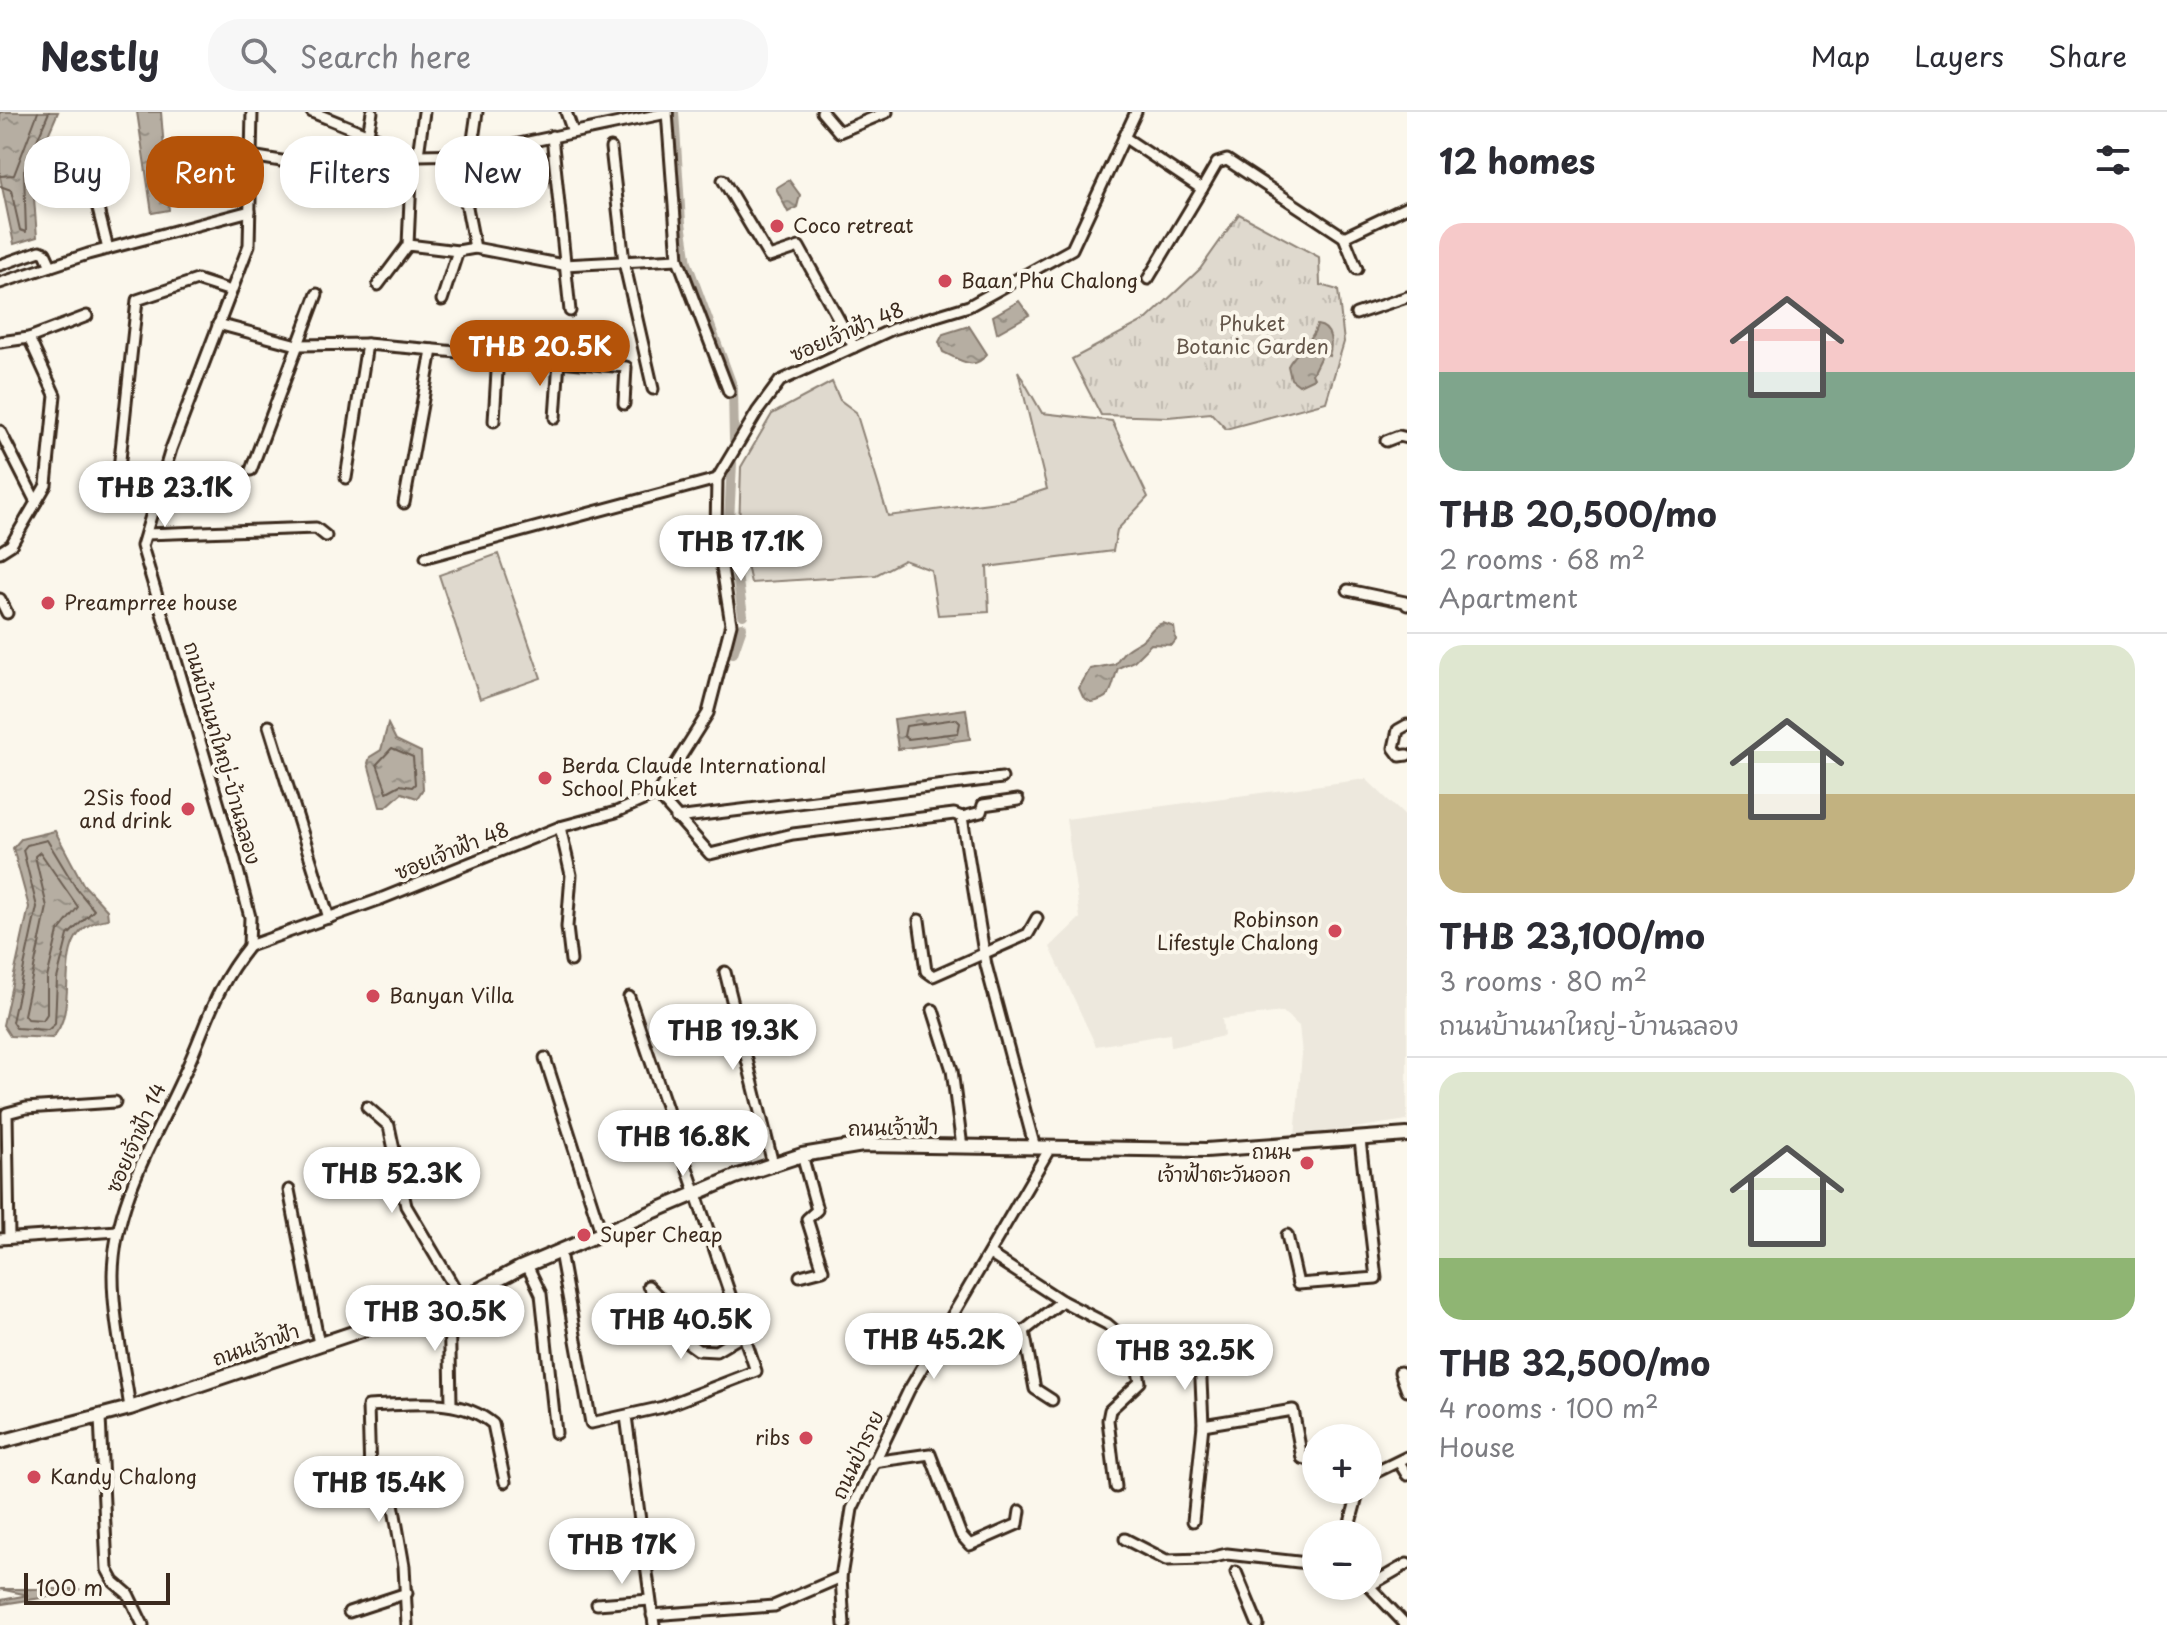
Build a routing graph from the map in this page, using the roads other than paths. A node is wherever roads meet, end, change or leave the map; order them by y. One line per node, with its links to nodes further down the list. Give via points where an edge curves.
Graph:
1 (252, 112): 15 (street, ถนนบ้านนาใหญ่-บ้านฉลอง)
2 (372, 112): 14 (street)
3 (424, 112): 21 (street)
4 (477, 112): 17 (street)
5 (566, 112): 13 (street)
6 (612, 112): 12 (street)
7 (667, 112): 12 (street); 36 (street)
8 (822, 112): 9 (street, via 839,132)
9 (887, 112)
10 (1136, 112): 20 (street, ซอยเจ้าฟ้า 48)
11 (317, 113): 14 (street)
12 (614, 124): 13 (street)
13 (573, 132): 18 (street)
14 (368, 134): 16 (street)
15 (251, 136)
16 (373, 136)
17 (474, 136)
18 (552, 136): 19 (street); 39 (street)
19 (549, 137)
20 (1124, 137): 24 (street); 57 (street, ซอยเจ้าฟ้า 48, via 1072,249 969,306)
21 (419, 148)
22 (611, 148): 37 (street)
23 (723, 180): 57 (street, via 769,257 799,247)
24 (1202, 189): 31 (street, via 1217,163 1227,160); 42 (street)
25 (1407, 207): 31 (street)
26 (98, 208): 34 (street)
27 (250, 208): 30 (street, ถนนบ้านนาใหญ่-บ้านฉลอง)
28 (410, 208): 32 (street)
29 (467, 208): 33 (street)
30 (250, 211): 34 (street); 45 (street, ถนนบ้านนาใหญ่-บ้านฉลอง, via 249,245)
31 (1344, 237): 41 (street)
32 (408, 245): 35 (street); 44 (street)
33 (475, 248): 35 (street); 39 (street)
34 (108, 249): 40 (street)
35 (458, 251): 48 (street)
36 (678, 259): 37 (street); 62 (street)
37 (624, 262): 39 (street); 61 (street)
38 (0, 265): 40 (street, via 40,251)
39 (564, 265): 49 (street)
40 (51, 266): 43 (street)
41 (1357, 269)
42 (1148, 279)
43 (0, 283)
44 (378, 285)
45 (231, 291): 52 (street, ถนนบ้านนาใหญ่-บ้านฉลอง); 72 (street, via 197,280 137,300 119,469)
46 (317, 294): 56 (street)
47 (1407, 297): 50 (street)
48 (442, 300)
49 (570, 311)
50 (1356, 314)
51 (87, 316): 53 (street)
52 (218, 324): 56 (street); 72 (street, ถนนบ้านนาใหญ่-บ้านฉลอง)
53 (29, 338): 54 (street); 73 (street, via 55,395 46,485)
54 (0, 342)
55 (367, 344): 56 (street); 58 (street); 70 (street)
56 (297, 345): 69 (street)
57 (854, 347): 71 (street, ซอยเจ้าฟ้า 48, via 780,381)
58 (432, 350): 59 (street); 74 (street)
59 (498, 355): 60 (street); 65 (street)
60 (559, 360): 63 (street, via 626,367); 64 (street)
61 (653, 389)
62 (729, 392)
63 (624, 404)
64 (555, 418)
65 (494, 421)
66 (0, 431): 73 (street)
67 (1407, 438): 68 (street)
68 (1386, 441)
69 (251, 470)
70 (346, 478)
71 (717, 479): 78 (street); 87 (street, via 716,530 731,624 708,713)
72 (159, 489): 75 (street, ถนนบ้านนาใหญ่-บ้านฉลอง)
73 (36, 502): 77 (street, via 11,545)
74 (404, 503)
75 (146, 534): 76 (street, via 316,528); 95 (street, ถนนบ้านนาใหญ่-บ้านฉลอง, via 142,546 250,917)
76 (326, 536)
77 (0, 552)
78 (426, 557)
79 (1348, 590): 81 (street)
80 (0, 599): 82 (street)
81 (1407, 605)
82 (7, 613)
83 (1407, 725): 85 (street, via 1398,730 1394,748 1400,756)
84 (269, 726): 92 (street)
85 (1407, 755)
86 (1002, 778): 90 (street)
87 (657, 794): 90 (street); 91 (street, ซอยเจ้าฟ้า 48)
88 (1018, 800): 89 (street, via 990,802 981,812)
89 (962, 817): 90 (street, via 793,834 710,854); 96 (street)
90 (676, 818)
91 (560, 827): 92 (street, ซอยเจ้าฟ้า 48); 97 (street, via 571,875)
92 (329, 918): 95 (street, ซอยเจ้าฟ้า 48)
93 (1037, 918): 96 (street, via 1028,934)
94 (919, 920): 96 (street, via 930,976)
95 (249, 946): 113 (street, ซอยเจ้าฟ้า 14, via 220,985 138,1171)
96 (984, 954): 107 (street)
97 (571, 961)
98 (725, 972): 110 (street)
99 (629, 997): 112 (street)
100 (933, 1010): 106 (street, via 952,1070)
101 (545, 1058): 114 (street)
102 (115, 1102): 116 (street, via 7,1113)
103 (367, 1107): 122 (street, via 389,1126 406,1206)
104 (1407, 1135): 105 (main road, ถนนเจ้าฟ้า)
105 (1360, 1140): 108 (main road, ถนนเจ้าฟ้า, via 1206,1150); 115 (street, via 1376,1278 1298,1284)
106 (962, 1147): 107 (main road, ถนนเจ้าฟ้า); 109 (main road, ถนนเจ้าฟ้า, via 863,1145)
107 (1035, 1148): 108 (main road, ถนนเจ้าฟ้า)
108 (1050, 1148): 118 (street, ถนนป่าราย)
109 (802, 1155): 110 (main road, ถนนเจ้าฟ้า); 120 (street, via 817,1210 807,1219 823,1270)
110 (773, 1164): 112 (main road, ถนนเจ้าฟ้า)
111 (289, 1190): 126 (street)
112 (697, 1192): 114 (main road, ถนนเจ้าฟ้า); 124 (street)
113 (118, 1231): 116 (street); 133 (street, ซอยเจ้าฟ้า 14, via 113,1276)
114 (601, 1232): 117 (main road, ถนนเจ้าฟ้า)
115 (1287, 1235)
116 (4, 1238)
117 (560, 1252): 119 (main road, ถนนเจ้าฟ้า); 134 (street, via 591,1423)
118 (991, 1255): 123 (street); 141 (street, ถนนป่าราย, via 909,1390)
119 (527, 1265): 122 (main road, ถนนเจ้าฟ้า); 137 (street, via 541,1294)
120 (800, 1276)
121 (648, 1286): 124 (street, via 667,1305 680,1337 698,1350 716,1351)
122 (454, 1299): 126 (main road, ถนนเจ้าฟ้า); 132 (street)
123 (1062, 1301): 127 (street, via 1107,1324); 131 (street, via 1024,1331 1035,1389)
124 (745, 1334): 134 (street, via 756,1371)
125 (1251, 1341): 128 (street)
126 (319, 1344): 133 (main road, ถนนเจ้าฟ้า)
127 (1133, 1346): 128 (street); 147 (street, via 1140,1382 1116,1403 1108,1420)
128 (1200, 1358): 136 (street)
129 (1400, 1372): 130 (street)
130 (1407, 1391)
131 (1052, 1400)
132 (451, 1404): 144 (street, via 368,1406); 146 (street, via 493,1424)
133 (130, 1408): 135 (main road, ถนนเจ้าฟ้า)
134 (626, 1416): 157 (street)
135 (100, 1417): 138 (main road, ถนนเจ้าฟ้า); 162 (street, via 107,1569 128,1594)
136 (1203, 1425): 139 (street, via 1293,1410); 149 (street)
137 (556, 1433)
138 (0, 1442)
139 (1302, 1458)
140 (1403, 1459): 142 (street); 145 (street)
141 (873, 1462): 148 (street, via 930,1454 961,1535 970,1545 1018,1524); 154 (street, ถนนป่าราย, via 852,1509)
142 (1382, 1469)
143 (305, 1474): 144 (street)
144 (370, 1475): 156 (street, via 388,1475)
145 (1407, 1475)
146 (505, 1482)
147 (1116, 1487)
148 (1020, 1511)
149 (1193, 1521)
150 (1125, 1539): 151 (street, via 1166,1560 1227,1554)
151 (1302, 1562)
152 (1407, 1564): 155 (street)
153 (1236, 1572): 165 (street)
154 (841, 1577): 161 (street, via 774,1606); 164 (street, ถนนป่าราย)
155 (1382, 1578)
156 (407, 1593): 160 (street); 163 (street)
157 (650, 1600): 159 (street); 161 (street)
158 (1382, 1600): 166 (street)
159 (597, 1604)
160 (349, 1612)
161 (653, 1620)
162 (143, 1625)
163 (407, 1625)
164 (844, 1625)
165 (1258, 1625)
166 (1406, 1625)

